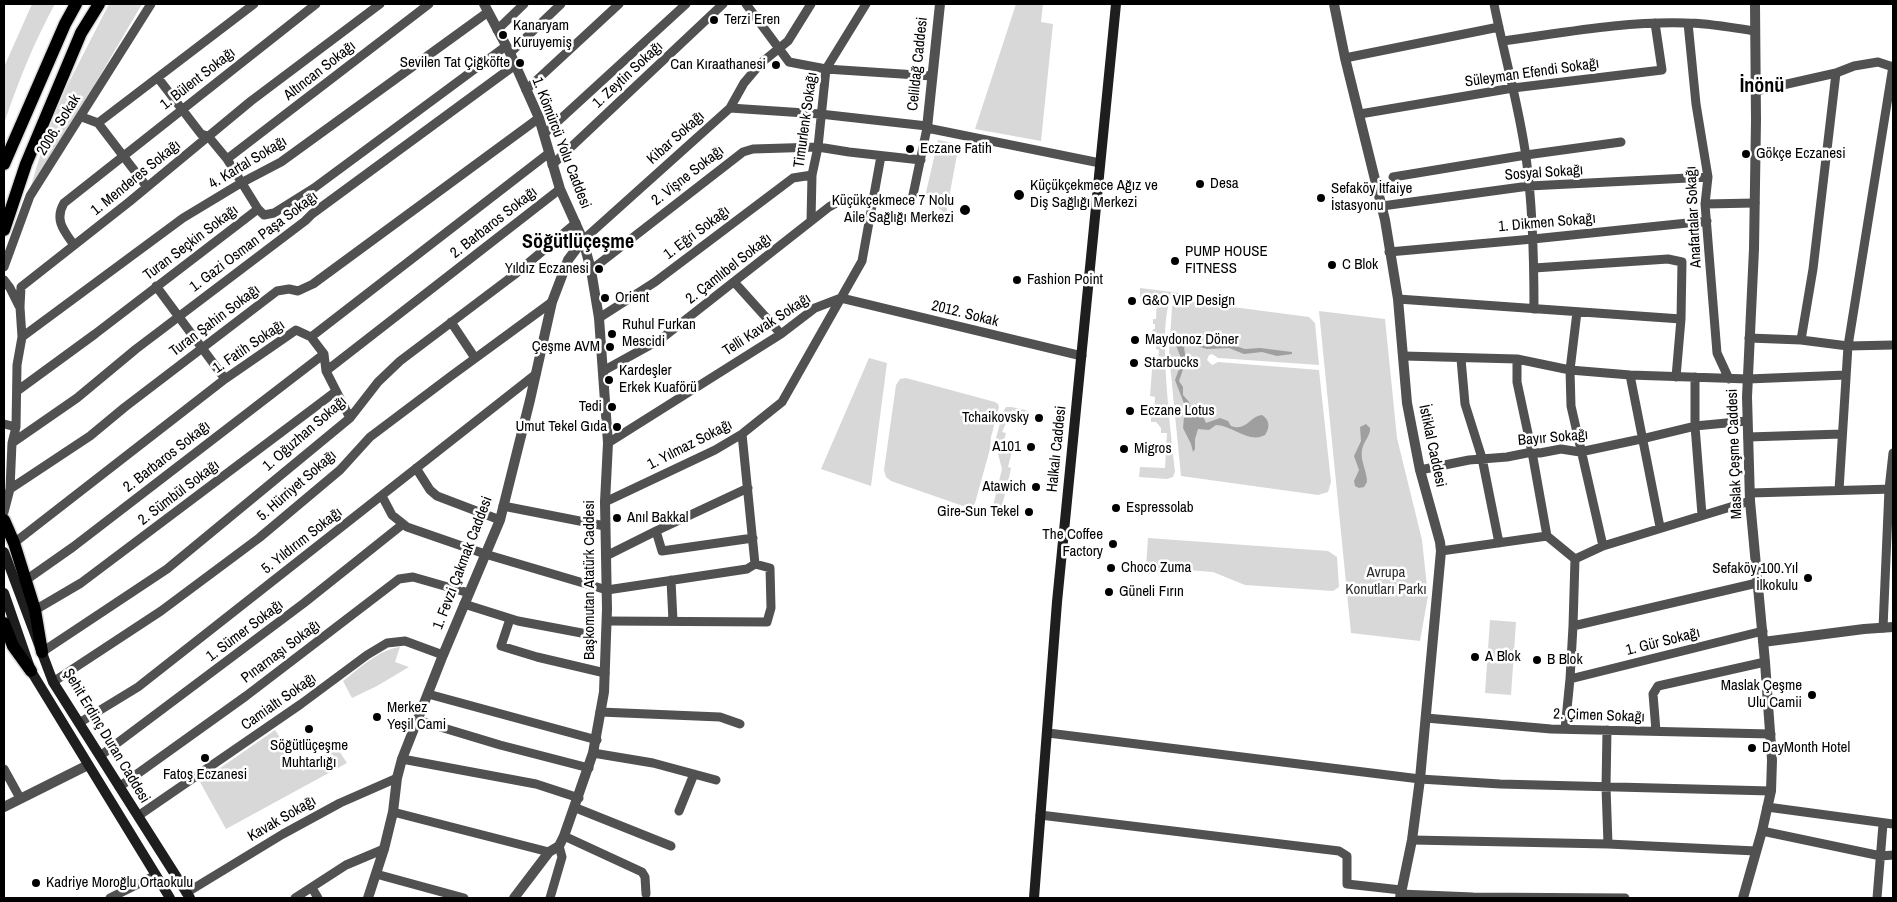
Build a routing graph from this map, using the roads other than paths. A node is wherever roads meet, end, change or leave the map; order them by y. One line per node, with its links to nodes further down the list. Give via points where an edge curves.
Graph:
1 (76, 4): 59 (main road)
2 (99, 4): 77 (main road, via 81,33 26,164)
3 (151, 4): 44 (street, 2006. Sokak)
4 (254, 4): 36 (street)
5 (316, 4): 40 (street, 1. Bülent Sokağı)
6 (380, 4): 49 (street, 1. Menderes Sokağı)
7 (429, 4): 56 (street, Altıncan Sokağı)
8 (524, 4): 25 (street)
9 (561, 4): 29 (street)
10 (619, 4): 38 (street)
11 (686, 4): 48 (street)
12 (722, 4): 60 (street, 1. Zeytin Sokağı)
13 (746, 4): 28 (street)
14 (811, 4): 28 (street, Kibar Sokağı, via 788,41)
15 (866, 4): 33 (street, Timurlenk Sokağı)
16 (940, 4): 35 (street, Celildağ Caddesi)
17 (1116, 4): 58 (main road, Halkalı Caddesi)
18 (1334, 4): 30 (street, İstiklal Caddesi)
19 (1494, 4): 24 (street)
20 (1755, 4): 26 (street, Maslak Çeşme Caddesi)
21 (486, 8): 25 (street, 1. Kömürcü Yolu Caddesi); 64 (street, 4. Kartal Sokağı, via 281,162)
22 (1655, 23): 23 (street); 27 (street); 37 (street, Süleyman Efendi Sokağı, via 1662,70)
23 (1688, 23): 26 (street); 63 (street, Anafartalar Sokağı)
24 (1499, 27): 27 (street); 30 (street)
25 (497, 30): 29 (street, 1. Kömürcü Yolu Caddesi)
26 (1755, 31): 39 (street, Maslak Çeşme Caddesi)
27 (1503, 41): 37 (street)
28 (778, 49): 33 (street, via 789,62); 41 (street, Kibar Sokağı, via 744,83)
29 (508, 50): 31 (street, 1. Kömürcü Yolu Caddesi); 73 (street, Turan Seçkin Sokağı, via 314,188 274,213 264,215)
30 (1345, 58): 43 (street, İstiklal Caddesi)
31 (515, 65): 38 (street, 1. Kömürcü Yolu Caddesi); 94 (street, 1. Gazi Osman Paşa Sokağı)
32 (1893, 66): 34 (street, via 1878,62); 104 (street)
33 (826, 69): 35 (street); 42 (street, Timurlenk Sokağı)
34 (1836, 73): 39 (street); 102 (street, via 1813,269)
35 (932, 76): 47 (street, Celildağ Caddesi)
36 (158, 78): 40 (street); 46 (street)
37 (1513, 88): 43 (street, Süleyman Efendi Sokağı); 53 (street)
38 (526, 90): 45 (street, 1. Kömürcü Yolu Caddesi)
39 (1756, 91): 70 (street, Maslak Çeşme Caddesi)
40 (182, 108): 49 (street, via 201,134); 54 (street, 1. Bülent Sokağı)
41 (730, 108): 42 (street); 79 (street, Kibar Sokağı)
42 (820, 114): 47 (street); 51 (street, Timurlenk Sokağı)
43 (1360, 114): 72 (street, İstiklal Caddesi)
44 (82, 116): 46 (street); 82 (street, 2006. Sokak, via 30,196)
45 (539, 118): 48 (street, 1. Kömürcü Yolu Caddesi); 105 (street, Turan Şahin Sokağı, via 313,284 298,291 277,291)
46 (98, 123): 54 (street)
47 (927, 127): 57 (street); 58 (street)
48 (544, 134): 52 (street, 1. Kömürcü Yolu Caddesi)
49 (208, 136): 56 (street); 66 (street, 1. Menderes Sokağı)
50 (1621, 142): 53 (street)
51 (818, 147): 55 (street, 2. Vişne Sokağı); 61 (street, Timurlenk Sokağı); 84 (street, 2. Vişne Sokağı, via 743,152)
52 (549, 153): 60 (street, 1. Kömürcü Yolu Caddesi); 100 (street)
53 (1526, 155): 62 (street); 65 (street)
54 (123, 156): 66 (street); 80 (street, 1. Bülent Sokağı, via 64,203 60,210 60,226)
55 (881, 156): 57 (street, 2. Vişne Sokağı); 69 (street)
56 (226, 159): 64 (street)
57 (921, 160): 68 (street)
58 (1100, 163): 107 (main road, Halkalı Caddesi)
59 (4, 164)
60 (552, 165): 67 (street, 1. Kömürcü Yolu Caddesi)
61 (812, 175): 74 (street, Timurlenk Sokağı); 95 (street, 1. Eğri Sokağı, via 793,178 655,282)
62 (1394, 177)
63 (1708, 178): 65 (street, Sosyal Sokağı); 71 (street, Anafartalar Sokağı)
64 (241, 183): 73 (street); 99 (street, 4. Kartal Sokağı, via 182,218)
65 (1529, 186): 72 (street, Sosyal Sokağı); 78 (street)
66 (147, 187): 80 (street, 1. Menderes Sokağı)
67 (560, 189): 76 (street, 1. Kömürcü Yolu Caddesi); 113 (street, 2. Barbaros Sokağı)
68 (913, 196)
69 (873, 201): 74 (street, 2. Çamlıbel Sokağı, via 843,199); 88 (street, via 862,261)
70 (1755, 203): 71 (street); 101 (street, Maslak Çeşme Caddesi)
71 (1706, 204): 75 (street, Anafartalar Sokağı)
72 (1382, 206): 81 (street, İstiklal Caddesi)
73 (258, 210): 87 (street, Turan Seçkin Sokağı)
74 (811, 221): 86 (street, 2. Çamlıbel Sokağı)
75 (1707, 221): 78 (street, 1. Dikmen Sokağı); 121 (street, Anafartalar Sokağı, via 1717,354)
76 (576, 223): 79 (street, 1. Kömürcü Yolu Caddesi); 97 (street, 1. Oğuzhan Sokağı)
77 (4, 230)
78 (1534, 239): 81 (street, 1. Dikmen Sokağı); 83 (street)
79 (583, 240): 84 (street, Başkomutan Atatürk Caddesi); 90 (street, 1. Fevzi Çakmak Caddesi, via 568,260)
80 (74, 245): 91 (street, 1. Menderes Sokağı, via 20,287)
81 (1389, 252): 89 (street, İstiklal Caddesi)
82 (4, 267)
83 (1534, 268): 92 (street); 96 (street, via 1668,259 1682,262)
84 (591, 270): 95 (street, Başkomutan Atatürk Caddesi)
85 (4, 280): 91 (street)
86 (735, 283): 98 (street); 114 (street, 2. Çamlıbel Sokağı, via 661,339)
87 (156, 286): 94 (street); 123 (street, Turan Seçkin Sokağı)
88 (841, 298): 98 (street, Telli Kavak Sokağı, via 815,308); 107 (street, 2012. Sokak); 130 (street, 1. Yılmaz Sokağı, via 782,402)
89 (1398, 299): 92 (street); 108 (street, İstiklal Caddesi)
90 (552, 302): 109 (street, 5. Hürriyet Sokağı); 115 (street, 1. Fevzi Çakmak Caddesi)
91 (20, 307): 99 (street, 1. Menderes Sokağı)
92 (1534, 308): 93 (street)
93 (1577, 312): 96 (street); 112 (street)
94 (179, 316): 105 (street); 134 (street, 1. Gazi Osman Paşa Sokağı, via 77,398)
95 (599, 318): 114 (street, Başkomutan Atatürk Caddesi)
96 (1680, 319): 118 (street)
97 (451, 322): 109 (street); 125 (street, 1. Oğuzhan Sokağı, via 400,361 378,382)
98 (781, 334): 135 (street, Telli Kavak Sokağı)
99 (22, 337): 123 (street, 1. Menderes Sokağı)
100 (310, 337): 106 (street); 120 (street, 1. Fatih Sokağı, via 296,330)
101 (1749, 338): 102 (street); 122 (street, Maslak Çeşme Caddesi)
102 (1801, 340): 104 (street)
103 (1893, 345): 104 (street)
104 (1848, 346): 117 (street)
105 (202, 348): 120 (street); 143 (street, Turan Şahin Sokağı, via 90,436)
106 (324, 354): 113 (street); 169 (street, 2. Barbaros Sokağı)
107 (1082, 356): 201 (main road, Halkalı Caddesi)
108 (1404, 356): 110 (street); 141 (street, İstiklal Caddesi, via 1407,403)
109 (475, 358): 191 (street, 5. Hürriyet Sokağı, via 370,437 340,470 259,538 161,611)
110 (1461, 359): 111 (street); 139 (street, via 1465,404)
111 (1517, 359): 112 (street); 136 (street, via 1517,382)
112 (1570, 370): 116 (street); 137 (street, via 1571,406)
113 (326, 371): 124 (street)
114 (603, 371): 135 (street, Başkomutan Atatürk Caddesi)
115 (536, 374): 140 (street, 5. Yıldırım Sokağı); 149 (street, 1. Fevzi Çakmak Caddesi)
116 (1630, 375): 118 (street); 133 (street)
117 (1846, 375): 122 (street); 131 (street)
118 (1676, 376): 119 (street)
119 (1695, 377): 121 (street); 128 (street)
120 (225, 379): 160 (street, 1. Fatih Sokağı)
121 (1729, 379): 122 (street)
122 (1748, 379): 126 (street, Maslak Çeşme Caddesi)
123 (17, 391): 129 (street, 1. Menderes Sokağı)
124 (335, 392): 125 (street); 176 (street, 2. Sümbül Sokağı, via 81,584)
125 (350, 418): 185 (street, 1. Oğuzhan Sokağı, via 166,569)
126 (1747, 420): 128 (street, Bayır Sokağı); 132 (street, Maslak Çeşme Caddesi)
127 (4, 424): 129 (street)
128 (1695, 426): 133 (street, Bayır Sokağı); 151 (street)
129 (16, 427): 134 (street, 1. Menderes Sokağı)
130 (742, 434): 142 (street); 148 (street, 1. Yılmaz Sokağı)
131 (1842, 434): 132 (street); 145 (street)
132 (1748, 437): 147 (street, Maslak Çeşme Caddesi)
133 (1641, 439): 137 (street, Bayır Sokağı); 156 (street)
134 (12, 443): 143 (street, 1. Menderes Sokağı)
135 (608, 443): 148 (street, Başkomutan Atatürk Caddesi)
136 (1532, 452): 137 (street, Bayır Sokağı, via 1540,454 1561,449); 139 (street, Bayır Sokağı); 158 (street)
137 (1580, 452): 162 (street)
138 (1893, 453): 144 (street)
139 (1482, 458): 141 (street, Bayır Sokağı); 161 (street)
140 (416, 468): 146 (street, 5. Yıldırım Sokağı); 153 (street, via 436,496)
141 (1420, 470): 163 (street, İstiklal Caddesi)
142 (748, 488): 157 (street); 159 (street)
143 (10, 489): 150 (street, 1. Menderes Sokağı)
144 (1891, 489): 145 (street); 182 (street)
145 (1838, 490): 147 (street)
146 (382, 496): 154 (street, via 392,516); 196 (street, 5. Yıldırım Sokağı, via 138,687)
147 (1750, 497): 151 (street); 171 (street, Maslak Çeşme Caddesi)
148 (605, 502): 155 (street, Başkomutan Atatürk Caddesi)
149 (503, 506): 153 (street, 1. Fevzi Çakmak Caddesi); 155 (street)
150 (4, 512)
151 (1702, 515): 156 (street)
152 (4, 520): 160 (main road)
153 (500, 520): 165 (street, 1. Fevzi Çakmak Caddesi)
154 (403, 524): 165 (street); 205 (street, 1. Sümer Sokağı, via 304,603)
155 (606, 526): 166 (street, Başkomutan Atatürk Caddesi)
156 (1660, 527): 162 (street)
157 (656, 530): 159 (street, via 662,551); 166 (street)
158 (1547, 536): 161 (street); 167 (street)
159 (753, 538): 168 (street)
160 (14, 543): 169 (main road)
161 (1499, 544): 163 (street)
162 (1602, 546): 167 (street)
163 (1442, 551): 194 (street, İstiklal Caddesi)
164 (4, 552): 185 (main road, Şehit Erdinç Duran Caddesi)
165 (485, 554): 172 (street); 174 (street, 1. Fevzi Çakmak Caddesi)
166 (606, 556): 172 (street, Başkomutan Atatürk Caddesi)
167 (1575, 558): 181 (street)
168 (755, 564): 170 (street, via 747,569); 179 (street, via 770,568 771,608 767,622)
169 (26, 580): 176 (main road)
170 (671, 580): 172 (street); 179 (street)
171 (1757, 583): 181 (street); 184 (street, Maslak Çeşme Caddesi)
172 (607, 590): 178 (street, Başkomutan Atatürk Caddesi)
173 (4, 593): 188 (main road, Şehit Erdinç Duran Caddesi)
174 (469, 593): 175 (street, 1. Fevzi Çakmak Caddesi); 214 (street, Pınarnaşı Sokağı, via 413,577 399,579)
175 (464, 604): 177 (street); 186 (street, 1. Fevzi Çakmak Caddesi)
176 (36, 610): 185 (main road)
177 (510, 619): 183 (street); 189 (street, via 501,646)
178 (607, 621): 179 (street); 189 (street, Başkomutan Atatürk Caddesi)
179 (673, 621)
180 (4, 623): 188 (main road, via 13,646)
181 (1573, 626): 190 (street)
182 (1888, 628): 184 (street)
183 (587, 634)
184 (1763, 637): 187 (street, Maslak Çeşme Caddesi); 190 (street, 1. Gür Sokağı)
185 (42, 652): 191 (main road, Şehit Erdinç Duran Caddesi)
186 (443, 655): 192 (street, 1. Fevzi Çakmak Caddesi); 224 (street, Camialtı Sokağı, via 405,641 387,643)
187 (1765, 662): 200 (street, via 1658,686 1653,694); 202 (street, Maslak Çeşme Caddesi)
188 (31, 671): 207 (main road, Şehit Erdinç Duran Caddesi)
189 (604, 673): 193 (street, Başkomutan Atatürk Caddesi)
190 (1570, 679): 198 (street)
191 (53, 682): 196 (main road, Şehit Erdinç Duran Caddesi)
192 (428, 694): 195 (street, 1. Fevzi Çakmak Caddesi); 203 (street)
193 (600, 712): 197 (street, via 720,717); 203 (street, Başkomutan Atatürk Caddesi)
194 (1426, 718): 198 (street, 2. Çimen Sokağı); 213 (street, İstiklal Caddesi)
195 (417, 720): 206 (street, 1. Fevzi Çakmak Caddesi); 208 (street)
196 (79, 723): 205 (main road, Şehit Erdinç Duran Caddesi)
197 (740, 724)
198 (1565, 729): 199 (street, 2. Çimen Sokağı)
199 (1607, 730): 200 (street, 2. Çimen Sokağı); 215 (street)
200 (1656, 732): 202 (street, 2. Çimen Sokağı)
201 (1048, 733): 213 (street); 223 (main road, Halkalı Caddesi)
202 (1771, 734): 216 (street, Maslak Çeşme Caddesi)
203 (596, 740): 204 (street, Başkomutan Atatürk Caddesi)
204 (593, 753): 208 (street, Başkomutan Atatürk Caddesi); 210 (street)
205 (100, 756): 214 (main road, Şehit Erdinç Duran Caddesi)
206 (402, 759): 211 (street, 1. Fevzi Çakmak Caddesi); 218 (street, via 536,784)
207 (88, 764): 217 (street); 238 (main road, Şehit Erdinç Duran Caddesi)
208 (589, 768): 218 (street, Başkomutan Atatürk Caddesi)
209 (4, 769): 217 (street)
210 (694, 774): 212 (street); 221 (street)
211 (397, 778): 222 (street, 1. Fevzi Çakmak Caddesi); 242 (street, Kavak Sokağı, via 299,825)
212 (716, 780)
213 (1420, 780): 215 (street); 228 (street, İstiklal Caddesi)
214 (120, 787): 224 (main road, Şehit Erdinç Duran Caddesi)
215 (1606, 787): 216 (street); 230 (street)
216 (1771, 791): 220 (street, Maslak Çeşme Caddesi)
217 (20, 798): 219 (street)
218 (577, 802): 229 (street, Başkomutan Atatürk Caddesi); 231 (street)
219 (4, 807)
220 (1767, 807): 225 (street); 227 (street, Maslak Çeşme Caddesi)
221 (678, 811)
222 (393, 812): 232 (street, 1. Fevzi Çakmak Caddesi); 234 (street)
223 (1040, 814): 241 (street, via 1339,851 1347,856 1347,884); 251 (main road, Halkalı Caddesi)
224 (138, 816): 242 (main road, Şehit Erdinç Duran Caddesi)
225 (1883, 824): 226 (street); 236 (street)
226 (1893, 824)
227 (1762, 830): 233 (street, Maslak Çeşme Caddesi); 236 (street)
228 (1412, 840): 230 (street); 241 (street, İstiklal Caddesi)
229 (562, 841): 234 (street); 240 (street, via 642,872 646,877); 250 (street, via 562,857)
230 (1608, 844): 233 (street)
231 (671, 846)
232 (384, 849): 237 (street, 1. Fevzi Çakmak Caddesi); 239 (street, via 346,865)
233 (1756, 851): 253 (street, Maslak Çeşme Caddesi)
234 (549, 852): 249 (street)
235 (1893, 855): 236 (street)
236 (1881, 856): 254 (street)
237 (376, 874): 247 (street, 1. Fevzi Çakmak Caddesi); 248 (street)
238 (156, 875): 243 (street); 244 (main road, Şehit Erdinç Duran Caddesi)
239 (312, 888): 245 (street); 246 (street)
240 (646, 894)
241 (1400, 894): 252 (street)
242 (188, 896)
243 (110, 898)
244 (170, 898)
245 (295, 898)
246 (318, 898)
247 (368, 898)
248 (464, 898)
249 (514, 898)
250 (550, 898)
251 (1034, 898)
252 (1625, 898)
253 (1743, 898)
254 (1877, 898)

